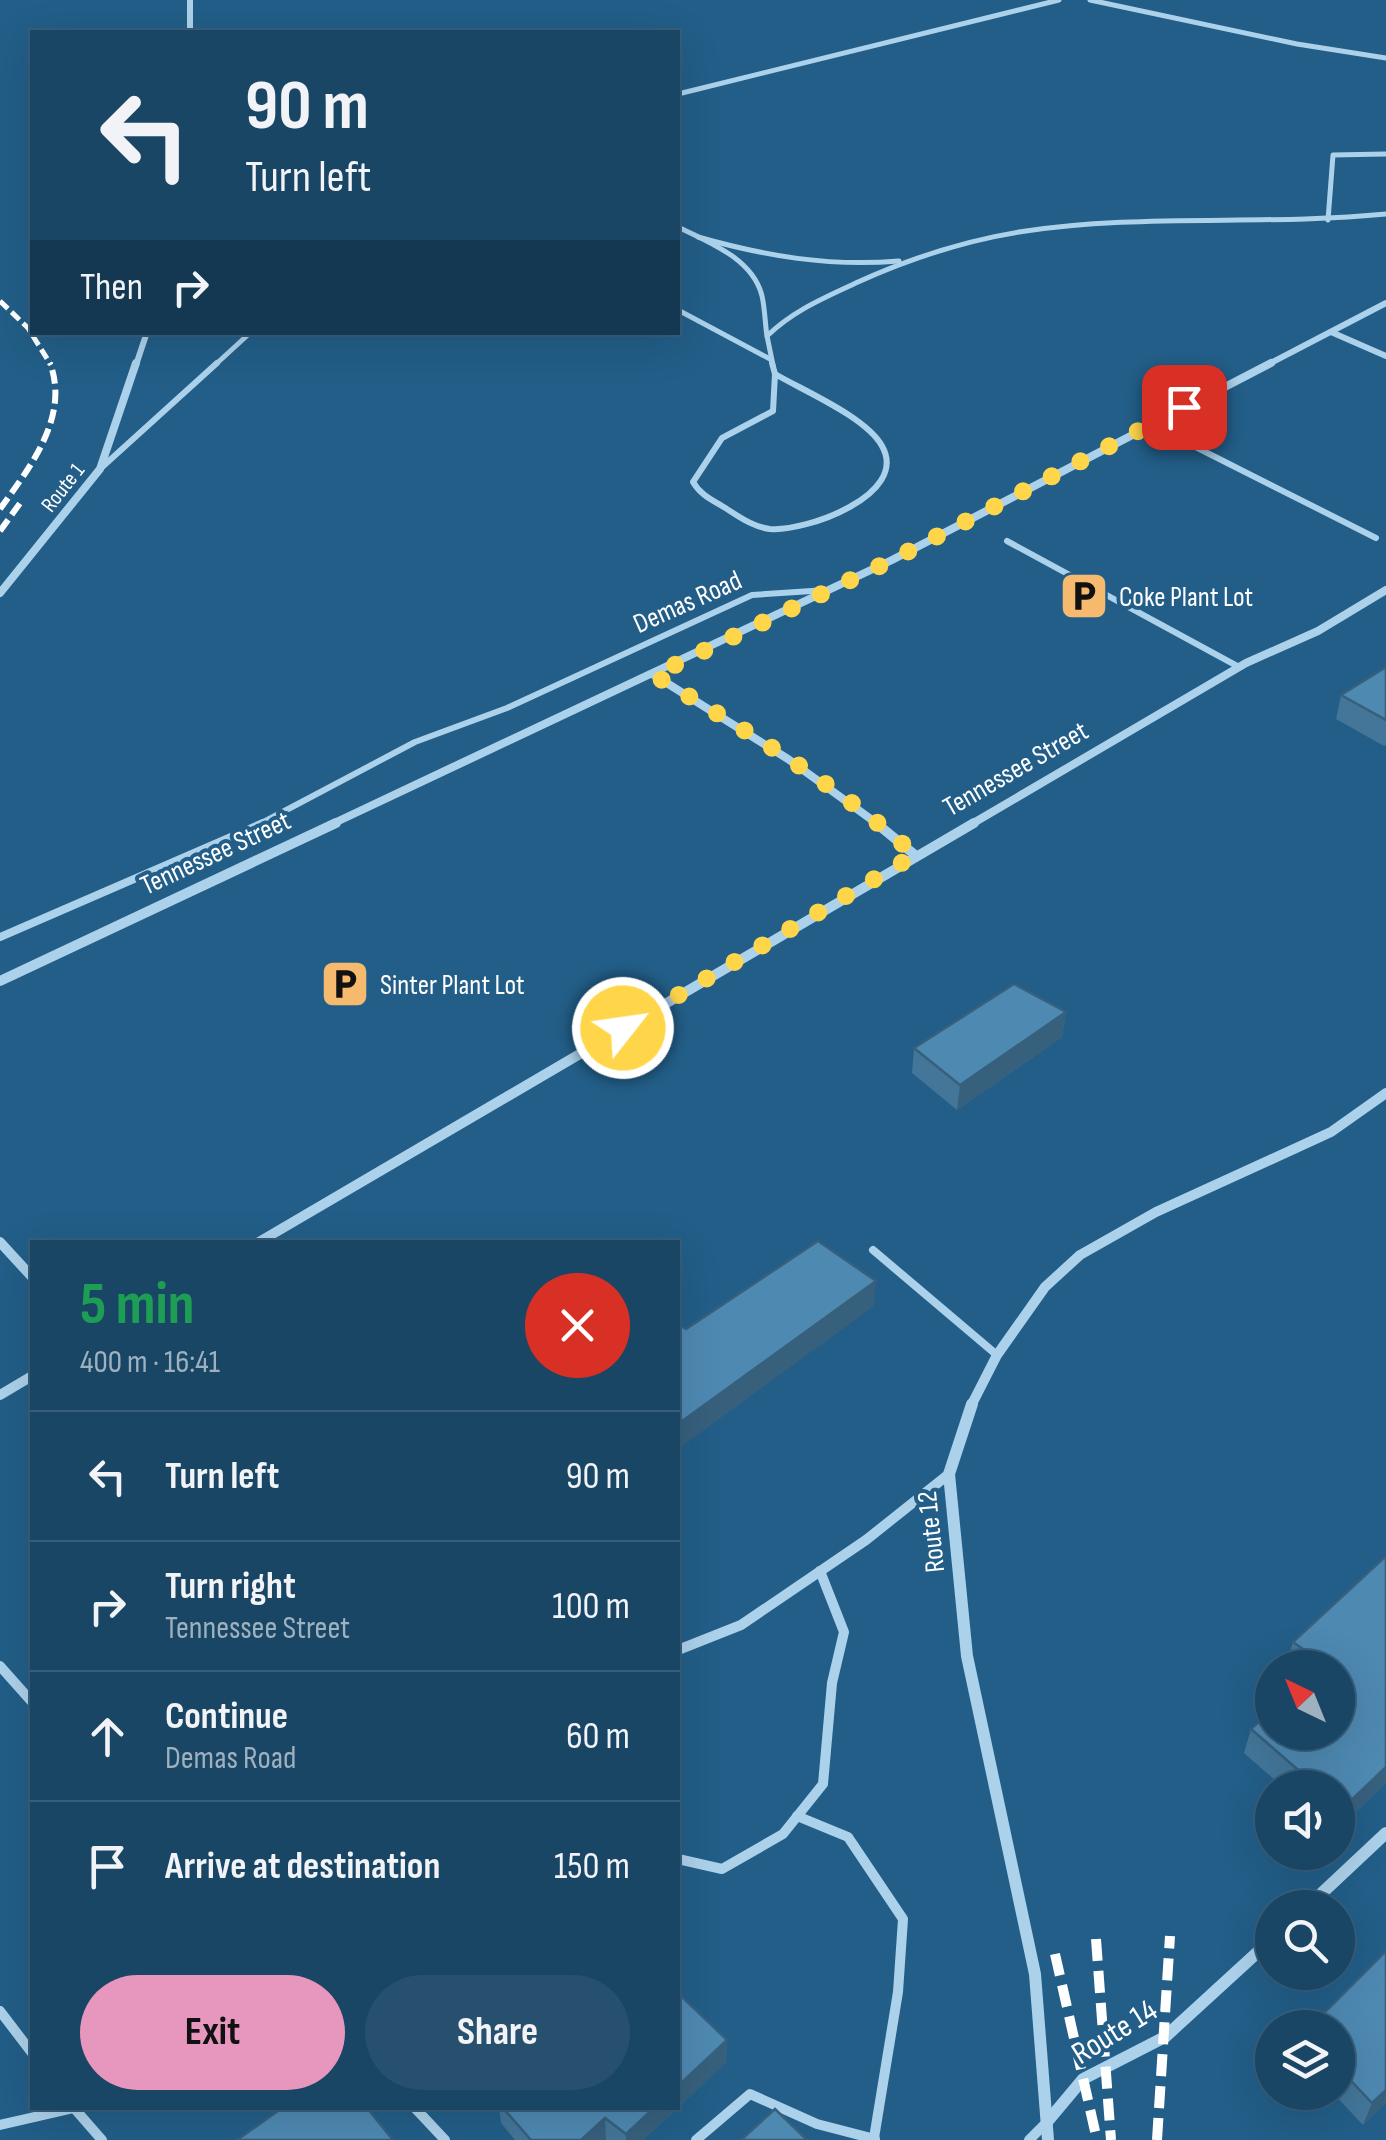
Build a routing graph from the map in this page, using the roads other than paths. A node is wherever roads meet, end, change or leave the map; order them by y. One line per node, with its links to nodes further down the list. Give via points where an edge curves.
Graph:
1 (190, 0): 4 (street)
2 (1059, 0): 6 (lane)
3 (1090, 0): 5 (lane)
4 (190, 30)
5 (1386, 58)
6 (680, 94)
7 (1386, 154): 9 (lane, via 1333,155)
8 (1386, 214): 9 (lane)
9 (1328, 220): 12 (lane, via 1058,226)
10 (680, 228): 11 (lane)
11 (698, 237): 12 (lane, via 823,264); 18 (lane, via 758,284)
12 (909, 259): 18 (lane, via 792,312)
13 (1386, 303): 15 (street, Demas Road)
14 (680, 311): 20 (lane)
15 (1331, 332): 19 (street); 22 (street, Demas Road)
16 (146, 335): 23 (street, Route 1)
17 (249, 335): 23 (lane)
18 (767, 336): 20 (lane)
19 (1386, 356)
20 (770, 359): 21 (lane)
21 (772, 373): 21 (lane, via 774,410 722,438 693,482 758,526 778,530 843,510 878,485 888,459 868,429)
22 (1150, 424): 24 (lane); 26 (street, Demas Road)
23 (100, 469): 28 (street, Route 1)
24 (1376, 538)
25 (1007, 541): 29 (lane)
26 (831, 590): 30 (street, Tennessee Street); 32 (lane, Demas Road, via 752,595 507,708 416,742 282,814)
27 (1386, 590): 29 (street, Tennessee Street)
28 (0, 592)
29 (1239, 667): 31 (street, Tennessee Street)
30 (654, 675): 31 (street, via 794,761); 33 (street, Tennessee Street)
31 (915, 855): 35 (street, Tennessee Street)
32 (0, 937)
33 (0, 980)
34 (1386, 1093): 39 (street, Route 12, via 1331,1132 1080,1254 1044,1287)
35 (263, 1240)
36 (0, 1242): 38 (street)
37 (873, 1250): 39 (lane)
38 (30, 1274)
39 (997, 1356): 42 (street, Route 12, via 973,1401)
40 (30, 1377): 41 (street)
41 (0, 1396)
42 (949, 1474): 43 (lane); 57 (street, Route 12, via 967,1656 1034,1974)
43 (820, 1571): 44 (lane, via 741,1624); 47 (lane, via 844,1632 823,1784)
44 (680, 1649)
45 (0, 1666): 46 (lane)
46 (30, 1700)
47 (797, 1816): 49 (lane, via 783,1834 722,1868); 59 (lane, via 848,1837 903,1919)
48 (1386, 1833): 50 (street)
49 (680, 1859)
50 (1325, 1890)
51 (1255, 1954): 57 (street, Route 14, via 1165,2036 1083,2079)
52 (0, 2010): 53 (lane)
53 (30, 2050)
54 (65, 2110): 58 (lane)
55 (76, 2110): 60 (lane)
56 (417, 2110): 61 (lane)
57 (1046, 2123): 63 (lane); 64 (street)
58 (0, 2124)
59 (875, 2139): 62 (lane, via 816,2124 750,2094)
60 (102, 2140)
61 (445, 2140)
62 (696, 2140)
63 (1029, 2140)
64 (1048, 2140)

